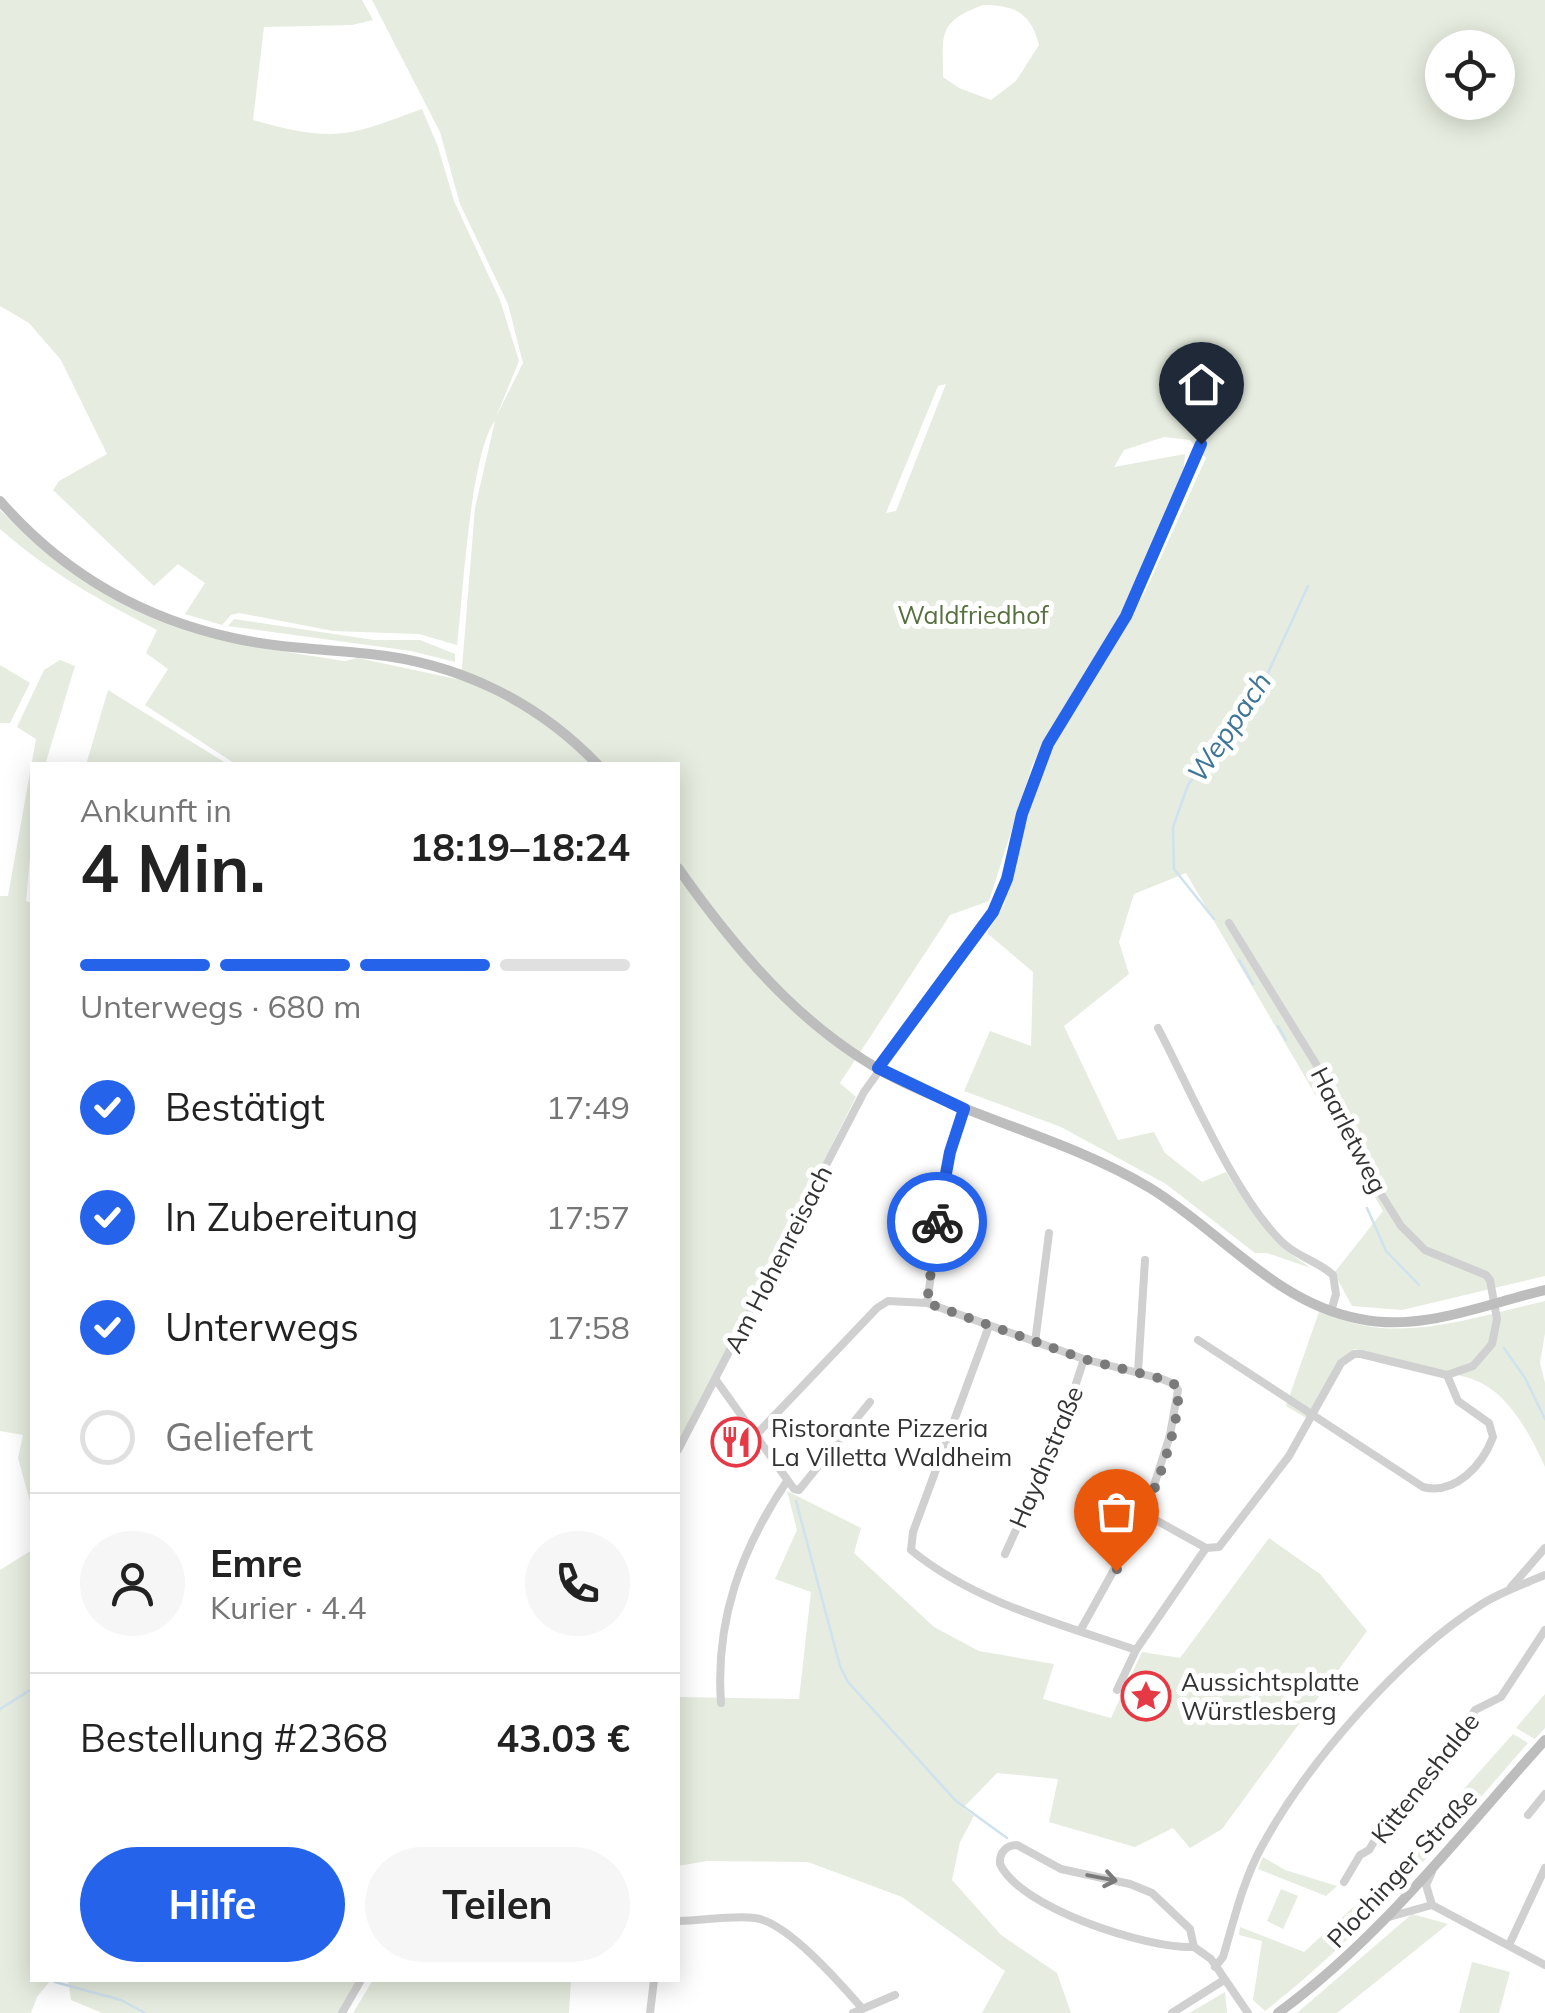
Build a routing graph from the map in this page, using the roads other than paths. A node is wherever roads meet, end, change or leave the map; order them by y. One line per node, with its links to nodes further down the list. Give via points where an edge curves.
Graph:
1 (1201, 444): 7 (street, Am Hohenreisach, via 1126,616 1048,744 993,912)
2 (0, 501): 3 (main road, via 95,584 140,608 237,639 406,660 456,673 546,718)
3 (595, 762)
4 (680, 871): 7 (main road, via 754,968 811,1022)
5 (1230, 923): 13 (street, Haarletweg, via 1329,1085 1401,1226 1442,1260 1486,1275)
6 (1158, 1028): 14 (street, via 1271,1230 1293,1252 1334,1275)
7 (878, 1068): 8 (main road); 21 (street, Am Hohenreisach)
8 (964, 1109): 12 (street, via 950,1152); 14 (main road, via 1146,1186 1284,1290)
9 (1050, 1233): 17 (street)
10 (1146, 1260): 19 (street)
11 (1545, 1290): 13 (main road)
12 (927, 1303): 15 (street); 24 (street, via 888,1301 877,1308)
13 (1494, 1304): 14 (main road, via 1384,1322); 20 (street, via 1492,1344 1472,1366)
14 (1332, 1312)
15 (990, 1326): 17 (street); 34 (street, via 912,1550 966,1585)
16 (1198, 1340): 23 (street)
17 (1034, 1343): 18 (street)
18 (1084, 1359): 19 (street); 30 (street, Haydnstraße, via 1059,1436)
19 (1138, 1372): 27 (street, via 1174,1384 1178,1398)
20 (1447, 1375): 23 (street, via 1354,1354 1341,1363); 23 (street, via 1458,1401 1488,1423 1493,1437 1478,1464 1443,1489 1423,1488)
21 (716, 1380): 24 (street); 25 (street, Am Hohenreisach)
22 (870, 1402): 26 (street, via 799,1490)
23 (1312, 1417): 28 (street, via 1225,1542)
24 (755, 1436): 26 (street)
25 (680, 1446)
26 (786, 1481): 37 (street, via 732,1586 720,1655)
27 (1145, 1514): 28 (street); 34 (street)
28 (1206, 1548): 35 (street)
29 (1545, 1548): 32 (street)
30 (1005, 1554)
31 (1545, 1576): 32 (street)
32 (1508, 1590): 50 (street, via 1416,1656 1322,1757 1260,1850)
33 (1545, 1630): 43 (street, Kitteneshalde, via 1501,1697 1476,1710)
34 (1080, 1631): 35 (street)
35 (1136, 1650): 36 (street)
36 (1117, 1690)
37 (721, 1703)
38 (1545, 1740): 41 (main road, Plochinger Straße)
39 (1545, 1794): 40 (street)
40 (1528, 1815)
41 (1436, 1863): 44 (street, via 1426,1885); 45 (main road, Plochinger Straße)
42 (1545, 1868): 47 (street)
43 (1344, 1882)
44 (1432, 1905): 45 (street); 47 (street)
45 (1389, 1917): 60 (main road, Plochinger Straße)
46 (680, 1921): 55 (street, via 767,1921 812,1957)
47 (1508, 1945): 49 (street)
48 (1194, 1946): 48 (street, one-way to 48, via 1102,1928 1044,1903 1001,1869 999,1858 1017,1845 1061,1870 1152,1892 1190,1928); 50 (street)
49 (1545, 1965)
50 (1215, 1967): 51 (street)
51 (1224, 1980): 58 (street); 59 (street)
52 (360, 1982): 56 (street)
53 (654, 1982): 57 (street)
54 (895, 1996): 55 (street)
55 (857, 2010)
56 (342, 2013)
57 (650, 2013)
58 (1172, 2013)
59 (1248, 2013)
60 (1278, 2013)

